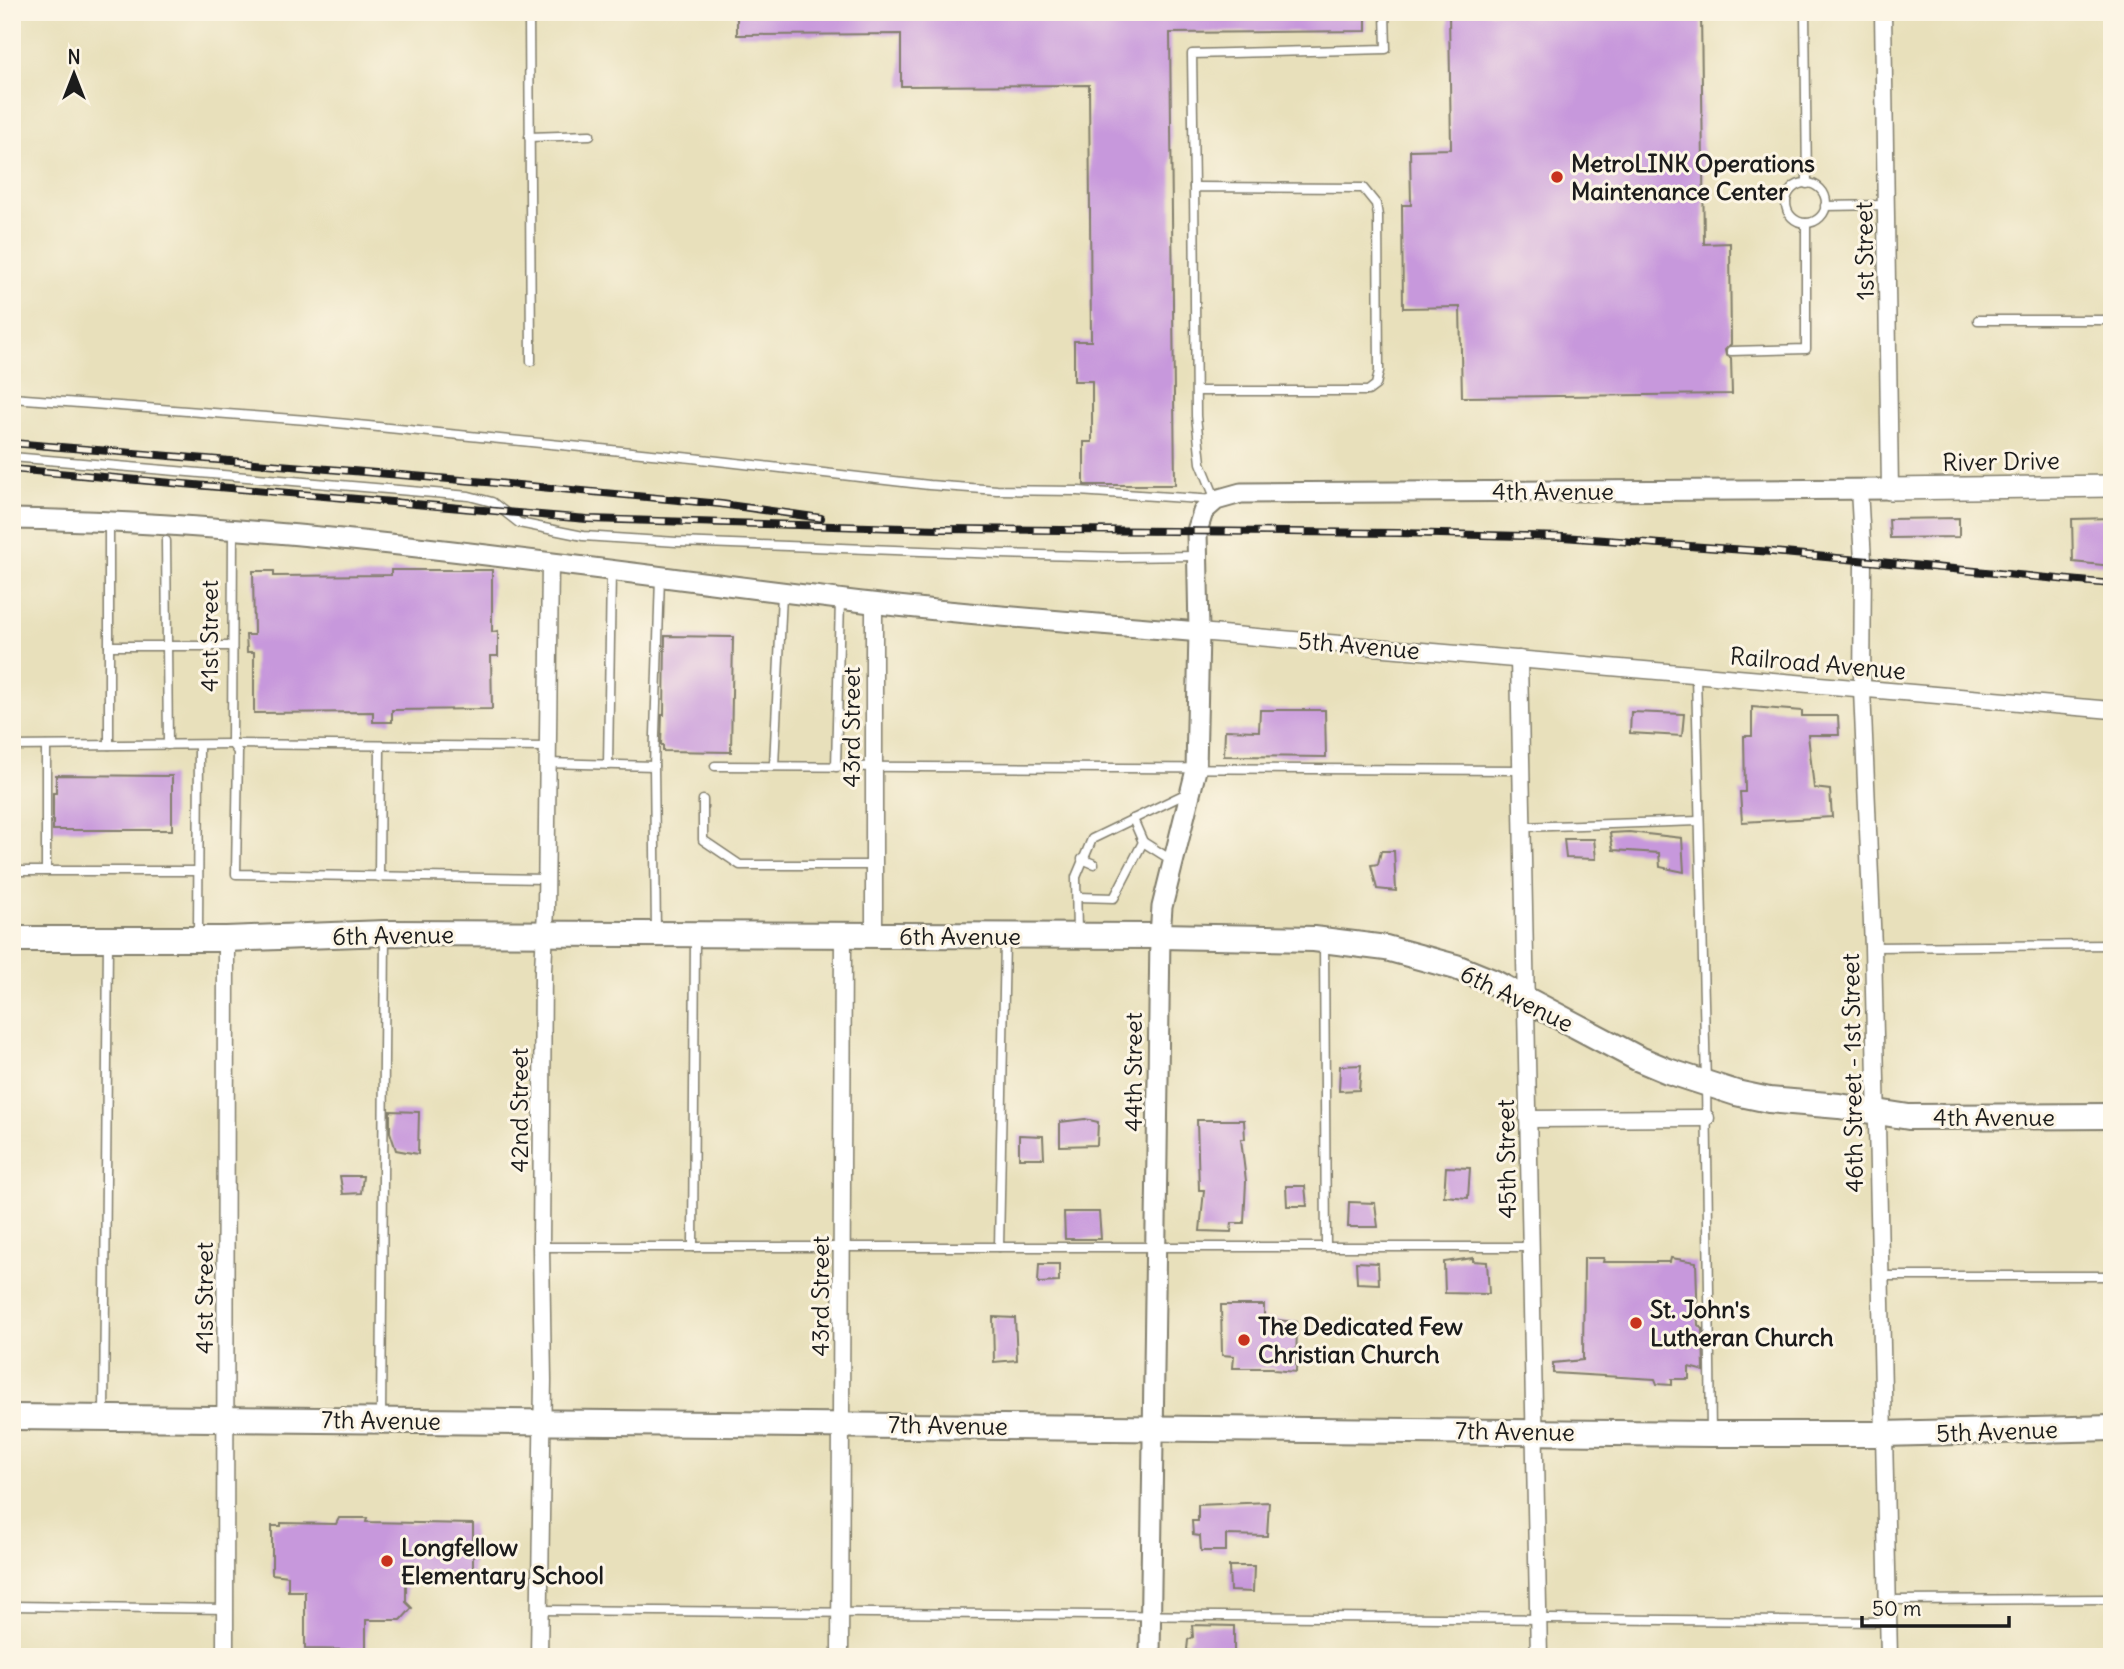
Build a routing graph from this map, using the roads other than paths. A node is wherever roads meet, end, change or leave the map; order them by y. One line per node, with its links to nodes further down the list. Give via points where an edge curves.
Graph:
1 (529, 12): 6 (lane)
2 (1385, 12): 8 (lane, via 1386,49 1192,54)
3 (1805, 12): 7 (lane)
4 (1883, 12): 9 (street, 1st Street)
5 (590, 135): 6 (lane)
6 (530, 137): 15 (lane)
7 (1807, 184): 10 (lane, via 1822,192); 11 (lane, via 1794,187 1786,202 1793,219)
8 (1194, 187): 16 (lane); 16 (lane, via 1363,188 1376,204 1378,216 1376,385 1368,391)
9 (1887, 205): 10 (lane); 21 (street, 1st Street)
10 (1825, 206): 11 (lane, via 1818,218)
11 (1806, 223): 14 (lane, via 1806,349)
12 (1978, 320): 13 (lane)
13 (2112, 320)
14 (1731, 351)
15 (531, 361)
16 (1197, 391): 22 (lane, via 1202,463)
17 (12, 398): 22 (lane, via 307,420 929,485)
18 (12, 457): 27 (lane, via 468,496 492,502 519,523 583,536 1001,554)
19 (2112, 486): 21 (main road, River Drive)
20 (1859, 489): 21 (street, 4th Avenue); 22 (street, 4th Avenue, via 1241,493); 40 (street, 46th Street - 1st Street)
21 (1890, 489)
22 (1216, 500): 27 (street, 44th Street, via 1199,522)
23 (12, 519): 24 (street)
24 (109, 520): 25 (street); 35 (lane)
25 (233, 528): 28 (street); 37 (lane, 41st Street)
26 (166, 541): 36 (lane)
27 (1197, 556): 34 (street, 44th Street)
28 (550, 563): 29 (street); 49 (street, 42nd Street)
29 (611, 570): 30 (street); 50 (lane)
30 (660, 577): 31 (street); 51 (lane)
31 (782, 592): 32 (street); 53 (lane)
32 (840, 599): 33 (street); 54 (lane)
33 (874, 603): 34 (street); 55 (street, 43rd Street)
34 (1199, 632): 38 (street, 5th Avenue); 56 (street, 44th Street)
35 (109, 646): 36 (lane); 47 (lane)
36 (167, 646): 37 (lane); 43 (lane)
37 (232, 646): 42 (lane, 41st Street)
38 (1519, 659): 39 (street, Railroad Avenue); 57 (street, 45th Street)
39 (1696, 675): 40 (street, Railroad Avenue); 61 (lane)
40 (1862, 690): 41 (street, Railroad Avenue); 89 (street, 46th Street - 1st Street)
41 (2112, 710)
42 (232, 744): 44 (lane); 48 (lane); 71 (lane, 41st Street, via 238,752 236,874)
43 (167, 745): 44 (lane); 47 (lane)
44 (199, 745): 70 (lane)
45 (12, 746): 46 (lane)
46 (46, 746): 47 (lane); 69 (lane)
47 (109, 746)
48 (380, 746): 49 (lane); 71 (lane)
49 (547, 755): 50 (lane); 72 (street, 42nd Street)
50 (608, 765): 51 (lane)
51 (654, 766): 76 (lane)
52 (715, 766): 53 (lane)
53 (774, 766): 54 (lane)
54 (836, 767): 55 (lane)
55 (874, 767): 56 (lane); 67 (street, 43rd Street)
56 (1196, 770): 57 (lane); 58 (street, 44th Street)
57 (1521, 770): 62 (street, 45th Street)
58 (1191, 791): 60 (lane); 65 (street, 44th Street)
59 (703, 800): 67 (lane, via 703,840 740,865)
60 (1133, 819): 63 (lane); 64 (lane, via 1092,839)
61 (1699, 821): 62 (lane); 91 (lane)
62 (1522, 827): 90 (street, 45th Street)
63 (1143, 842): 65 (lane); 73 (lane, via 1121,873 1114,898)
64 (1083, 859): 66 (lane); 73 (lane, via 1076,877)
65 (1173, 861): 80 (street, 44th Street)
66 (1094, 864)
67 (874, 865): 79 (street, 43rd Street)
68 (12, 871): 69 (lane)
69 (46, 871): 70 (lane)
70 (198, 871): 85 (lane)
71 (379, 877): 72 (lane)
72 (546, 879): 75 (street, 42nd Street)
73 (1078, 897): 83 (lane)
74 (385, 933): 75 (main road, 6th Avenue); 86 (main road, 6th Avenue); 108 (lane)
75 (544, 934): 76 (main road, 6th Avenue); 96 (street, 42nd Street)
76 (656, 935): 77 (main road, 6th Avenue)
77 (695, 935): 78 (main road, 6th Avenue); 97 (lane)
78 (844, 935): 79 (main road, 6th Avenue); 102 (street, 43rd Street)
79 (874, 936): 82 (main road, 6th Avenue)
80 (1160, 936): 83 (main road, 6th Avenue); 87 (main road, 6th Avenue); 99 (street, 44th Street)
81 (108, 937): 84 (main road, 6th Avenue); 85 (main road, 6th Avenue); 106 (lane)
82 (1005, 937): 83 (main road, 6th Avenue); 98 (lane)
83 (1077, 937)
84 (12, 939)
85 (198, 939): 86 (main road, 6th Avenue)
86 (226, 939): 107 (street, 41st Street)
87 (1324, 940): 90 (main road, 6th Avenue, via 1386,948 1456,967); 100 (lane)
88 (2112, 945): 89 (lane)
89 (1872, 947): 92 (street, 46th Street - 1st Street)
90 (1525, 999): 91 (main road, 6th Avenue, via 1637,1058); 95 (street, 45th Street)
91 (1706, 1084): 92 (main road, 6th Avenue, via 1769,1100); 94 (lane)
92 (1876, 1112): 93 (main road, 4th Avenue, via 1909,1117); 103 (street, 46th Street - 1st Street)
93 (2112, 1116)
94 (1706, 1118): 95 (street); 114 (lane)
95 (1528, 1119): 101 (street, 45th Street)
96 (541, 1247): 97 (lane); 109 (street, 42nd Street)
97 (693, 1247): 102 (lane)
98 (999, 1247): 99 (lane); 102 (lane)
99 (1156, 1247): 100 (lane); 111 (street, 44th Street)
100 (1326, 1247): 101 (lane)
101 (1531, 1247): 113 (street, 45th Street)
102 (844, 1248): 110 (street, 43rd Street)
103 (1879, 1276): 104 (lane); 115 (street, 46th Street - 1st Street)
104 (2112, 1276)
105 (12, 1416): 106 (main road, 7th Avenue)
106 (104, 1418): 107 (main road, 7th Avenue)
107 (227, 1418): 108 (main road, 7th Avenue); 119 (street, 41st Street)
108 (381, 1420): 109 (main road, 7th Avenue)
109 (542, 1422): 110 (main road, 7th Avenue); 120 (street, 42nd Street)
110 (842, 1424): 111 (main road, 7th Avenue); 121 (street, 43rd Street)
111 (1152, 1427): 113 (main road, 7th Avenue); 122 (street, 44th Street)
112 (2112, 1428): 115 (main road, 5th Avenue)
113 (1535, 1431): 114 (main road, 7th Avenue); 123 (street, 45th Street)
114 (1711, 1434): 115 (main road, 7th Avenue)
115 (1883, 1434): 117 (street, 46th Street - 1st Street)
116 (2112, 1599): 117 (lane)
117 (1887, 1600): 124 (street, 46th Street - 1st Street)
118 (12, 1606): 119 (lane)
119 (226, 1609): 125 (street, 41st Street)
120 (540, 1610): 121 (lane); 126 (street, 42nd Street)
121 (841, 1613): 122 (lane); 127 (street, 43rd Street)
122 (1150, 1615): 123 (lane); 128 (street, 44th Street)
123 (1538, 1620): 124 (lane); 129 (street, 45th Street)
124 (1889, 1622): 130 (street, 46th Street - 1st Street)
125 (225, 1657)
126 (539, 1657)
127 (840, 1657)
128 (1150, 1657)
129 (1539, 1657)
130 (1889, 1657)

